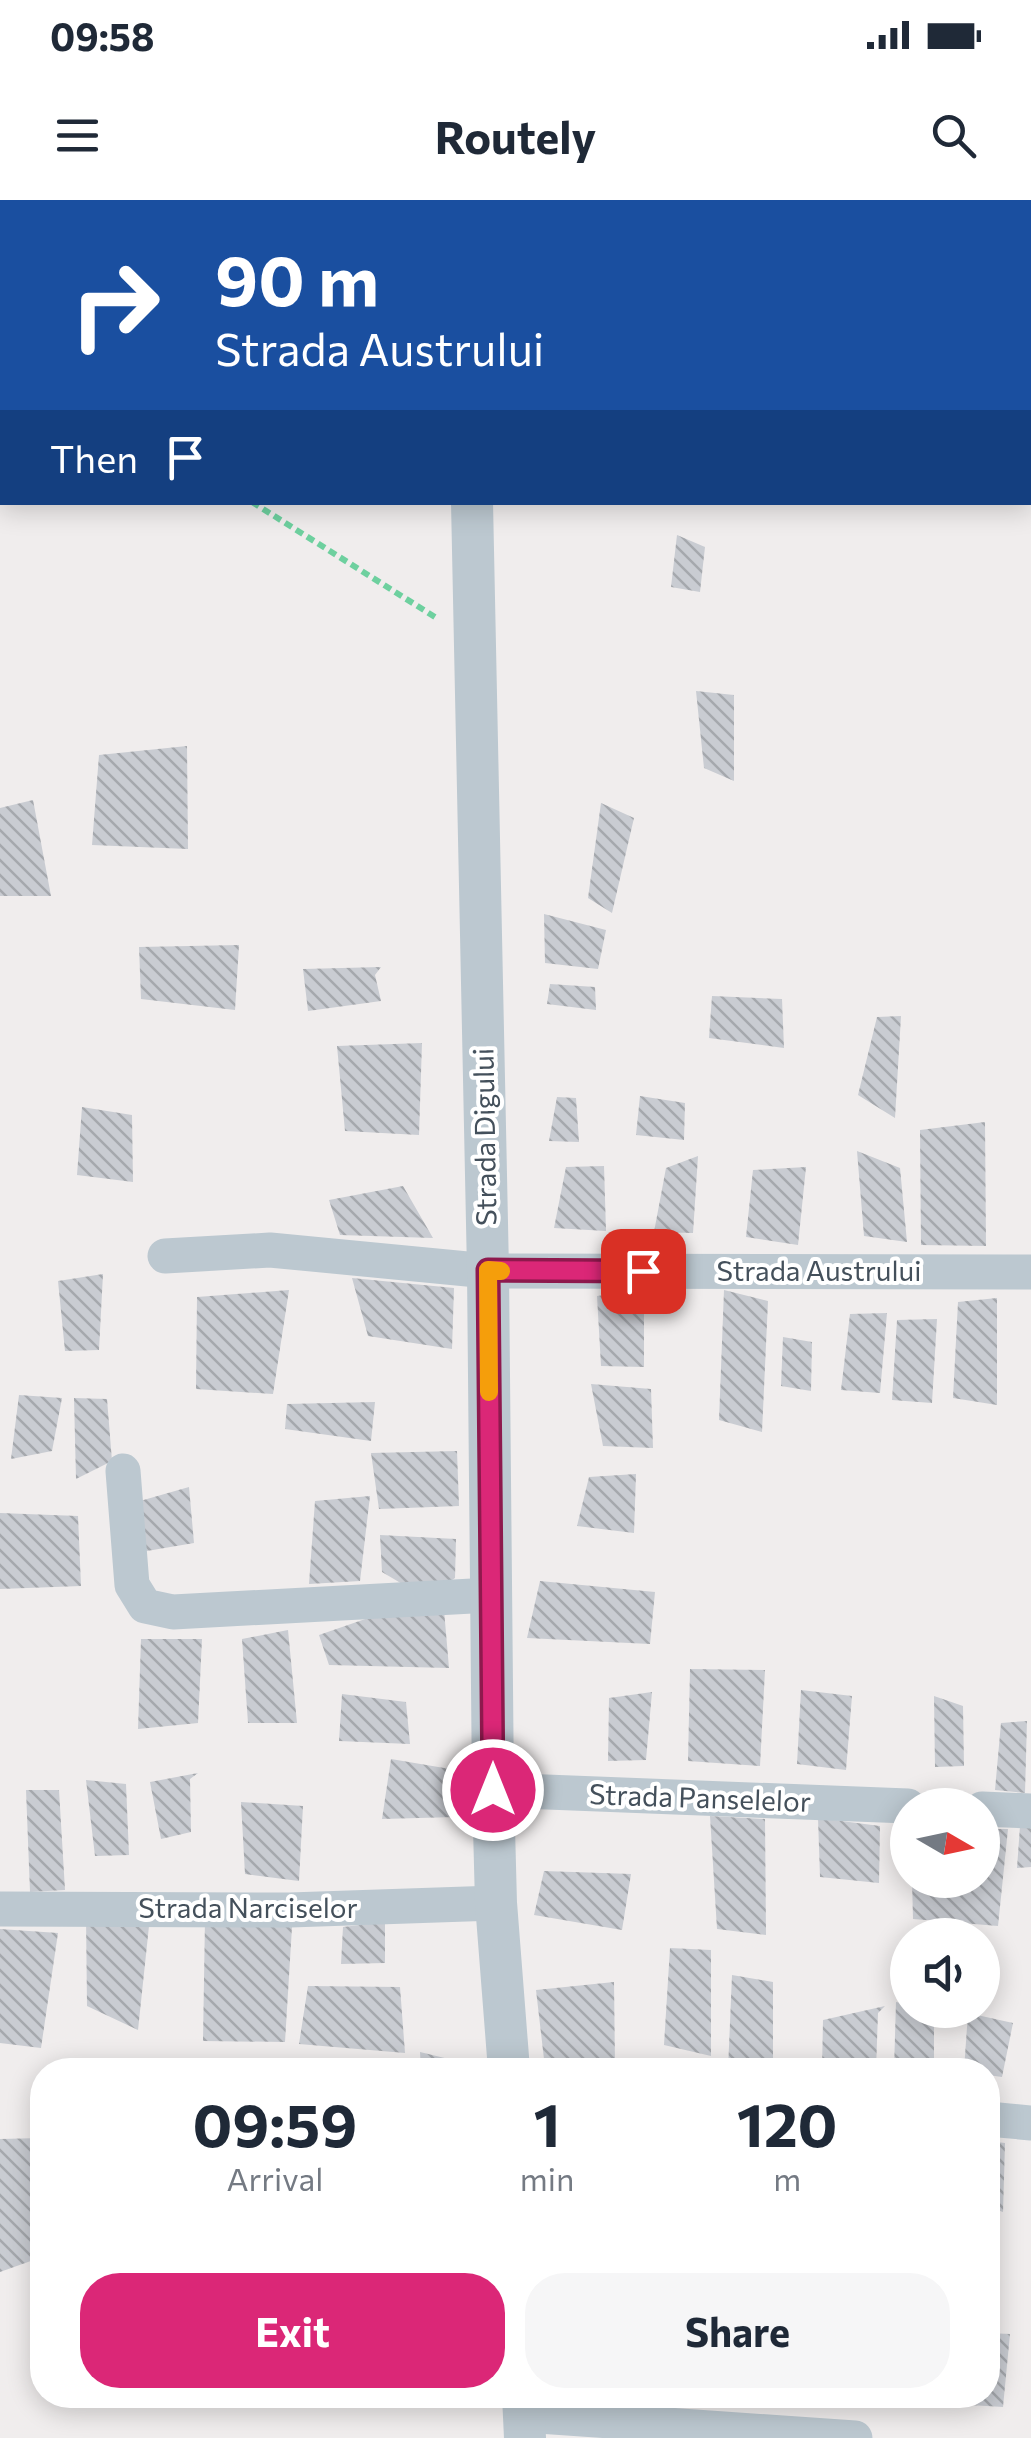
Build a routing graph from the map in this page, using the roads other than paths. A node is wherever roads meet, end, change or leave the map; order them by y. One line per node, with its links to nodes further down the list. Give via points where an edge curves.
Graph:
1 (472, 505): 3 (street, Strada Digului)
2 (165, 1256): 3 (street, Strada Austrului, via 270,1250)
3 (488, 1270): 4 (street, Strada Austrului); 6 (street, Strada Digului)
4 (1031, 1272)
5 (123, 1471): 6 (street, via 132,1585 145,1606 173,1612)
6 (492, 1595): 7 (street, Strada Digului)
7 (493, 1790): 8 (street, Strada Panselelor); 11 (street, Strada Digului)
8 (890, 1805)
9 (1000, 1810): 10 (street)
10 (1031, 1811)
11 (496, 1904): 12 (street, Strada Narciselor); 13 (street, Strada Digului)
12 (0, 1909)
13 (508, 2058)
14 (1000, 2120): 15 (street)
15 (1031, 2123)
16 (524, 2416): 17 (street)
17 (856, 2438)

